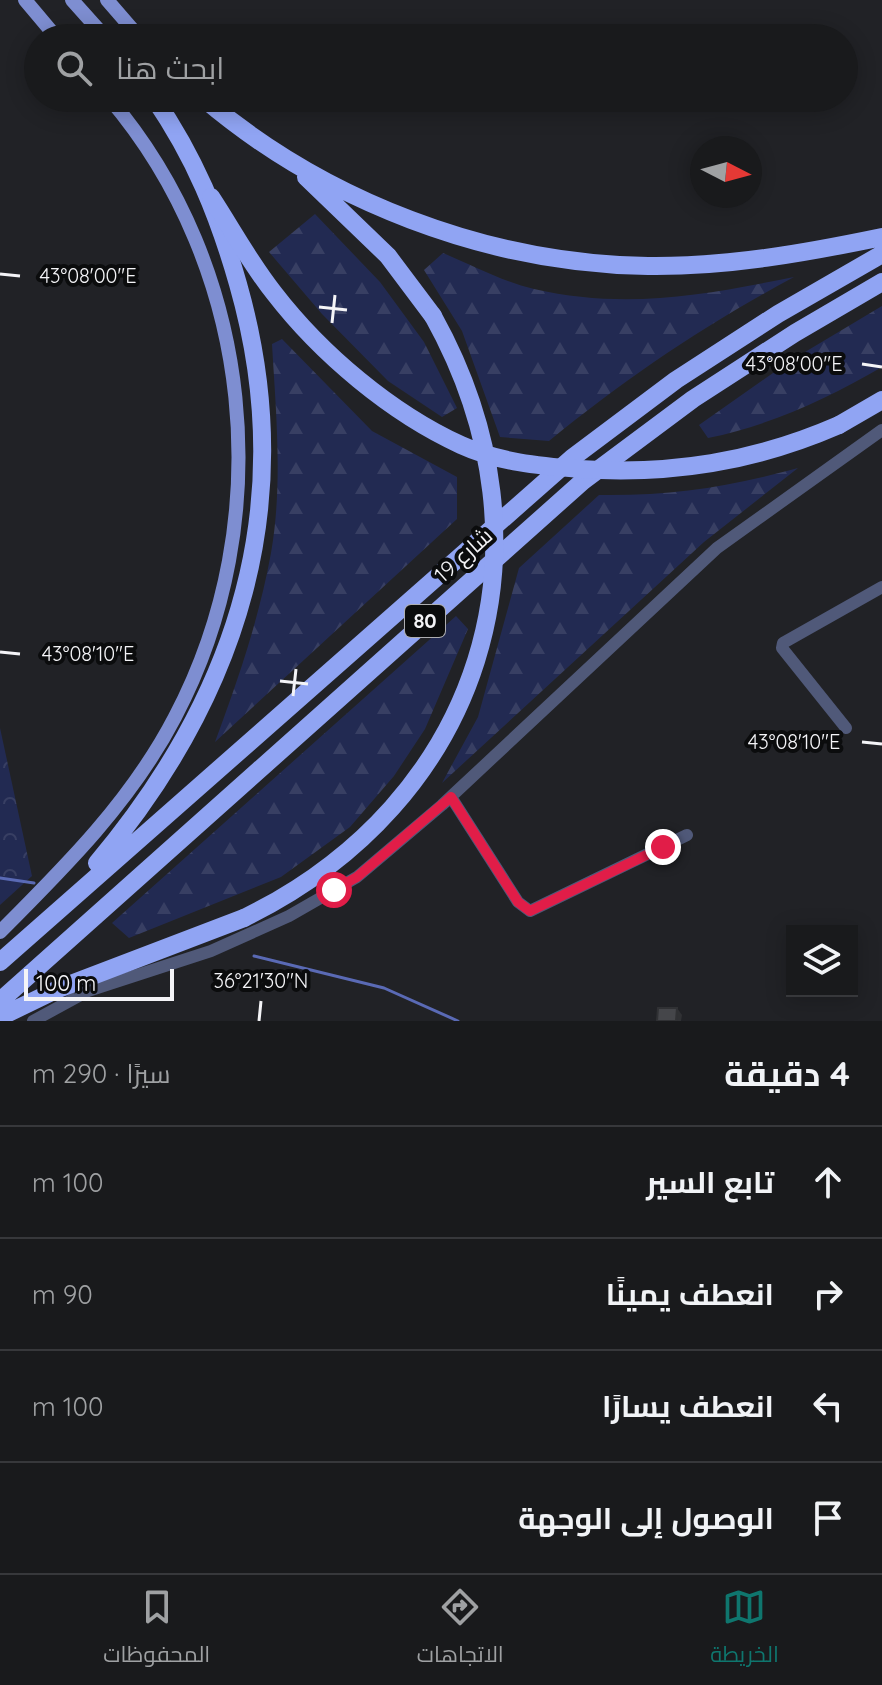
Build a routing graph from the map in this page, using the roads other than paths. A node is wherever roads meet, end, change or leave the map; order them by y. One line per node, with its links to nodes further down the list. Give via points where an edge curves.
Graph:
1 (25, 0): 4 (main road)
2 (72, 0): 5 (main road)
3 (107, 0): 6 (main road)
4 (45, 24)
5 (93, 24)
6 (128, 24)
7 (120, 112): 22 (main road, via 176,196 210,281 235,389 238,508 212,630 174,719 108,818)
8 (164, 112): 11 (highway)
9 (219, 112): 10 (highway)
10 (290, 162): 12 (highway, via 378,207 452,232 570,259 700,265); 25 (highway, bridge, via 388,256 433,316 468,388 491,473 494,577 467,684 422,771 383,818 293,893)
11 (211, 197): 15 (highway, bridge, via 274,294 302,325 391,402 462,445 526,464 649,471 726,463 839,425); 21 (highway, bridge, via 247,314 262,426 260,507 246,585 209,693 175,760 129,825)
12 (882, 237)
13 (882, 254): 21 (highway, شارع 19 / 80, via 676,380 572,458)
14 (882, 282): 24 (highway, شارع 19 / 80, via 693,399 583,481)
15 (882, 400)
16 (882, 430): 19 (street, via 717,548)
17 (882, 587): 18 (street, via 783,643)
18 (846, 728)
19 (451, 797): 20 (street, via 518,902 530,911); 26 (street, via 357,877 289,916 211,951 88,991)
20 (687, 835)
21 (44, 923): 23 (highway, شارع 19 / 80)
22 (0, 932)
23 (0, 962)
24 (0, 1001)
25 (0, 1017)
26 (33, 1021)

